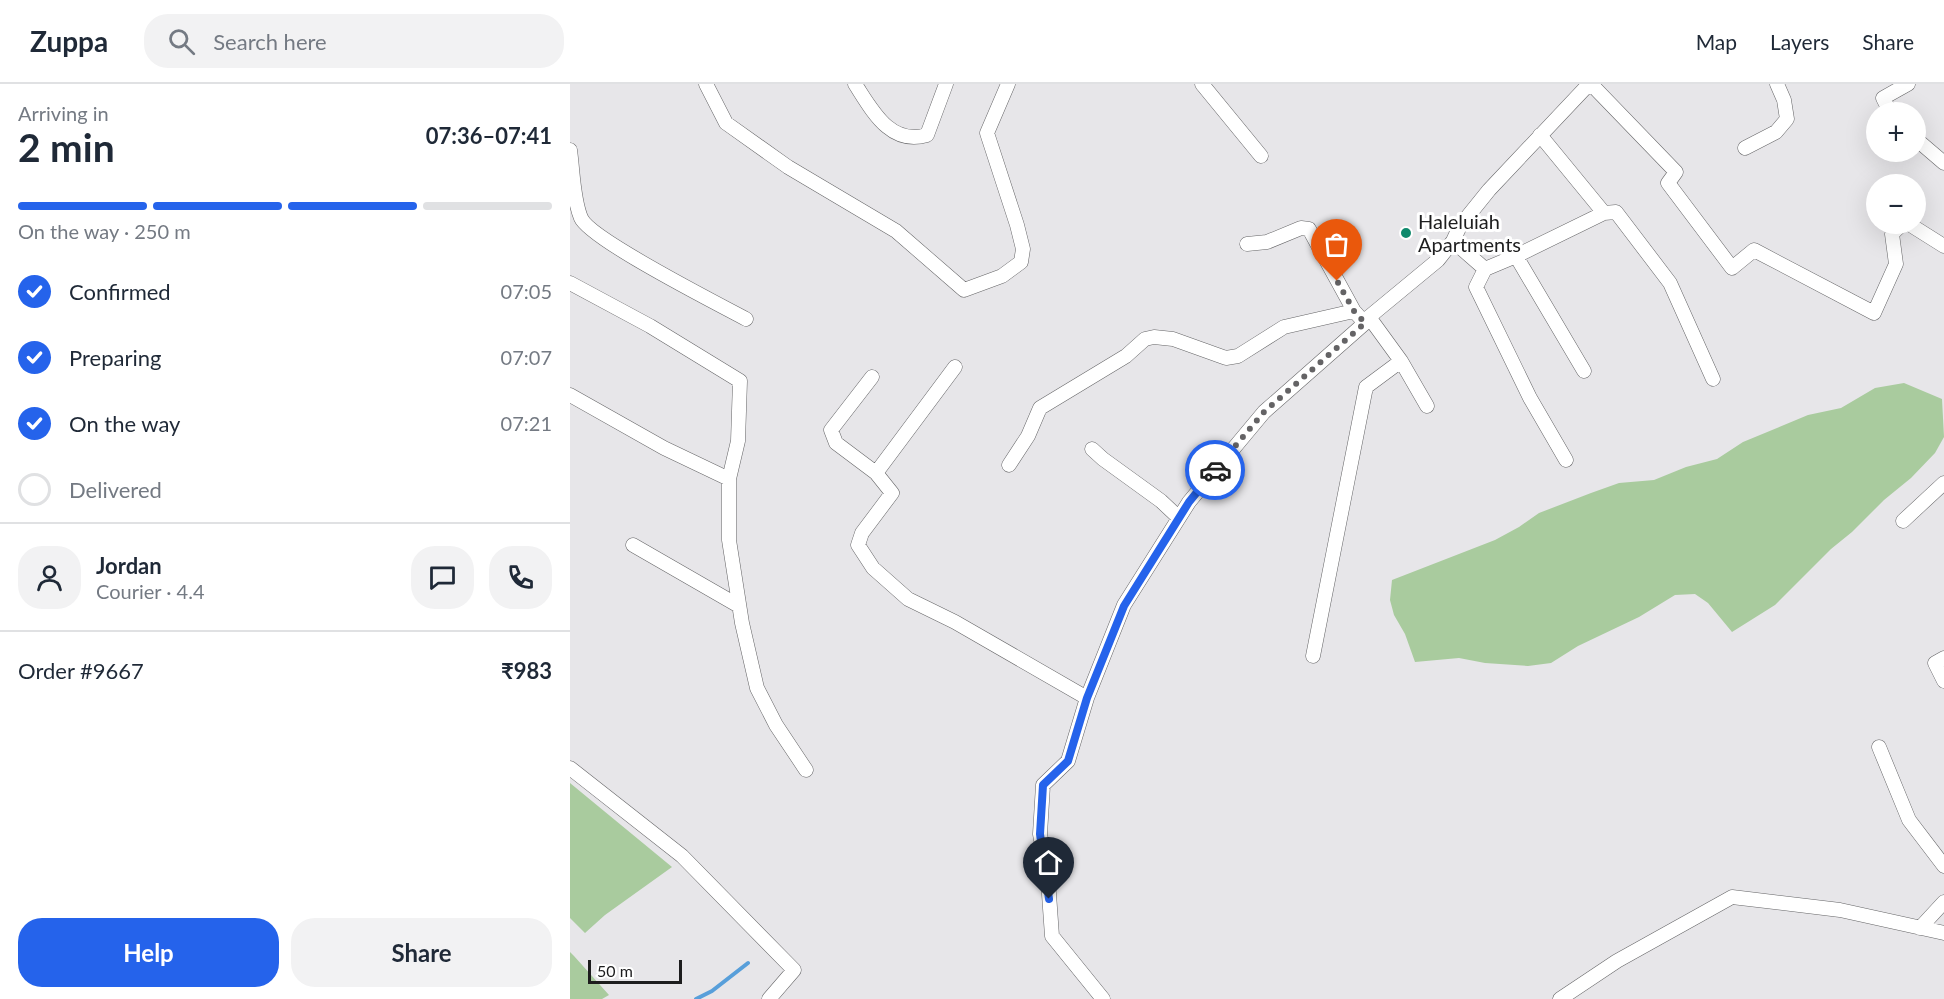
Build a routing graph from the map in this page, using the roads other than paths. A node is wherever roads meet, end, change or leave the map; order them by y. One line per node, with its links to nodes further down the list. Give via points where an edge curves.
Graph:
1 (706, 84): 4 (street, via 726,123 788,166 896,231 964,290 1002,276 1021,262 1023,249 1017,225 987,133)
2 (855, 84): 3 (street, via 878,119 897,133 915,138 927,135)
3 (946, 84)
4 (1008, 84)
5 (1202, 84): 14 (street)
6 (1590, 84): 10 (street); 17 (street, via 1676,172 1668,183 1732,268 1754,250 1874,313 1896,264)
7 (1777, 84): 11 (street, via 1787,119 1776,132)
8 (1908, 84): 9 (street, via 1883,98)
9 (1885, 102)
10 (1540, 135): 16 (street); 19 (street, via 1474,208)
11 (1745, 148)
12 (1926, 148): 15 (street)
13 (570, 150): 26 (street, via 582,220 597,235)
14 (1261, 156)
15 (1944, 163)
16 (1604, 213): 22 (street); 32 (street, via 1616,212 1670,283)
17 (1893, 234)
18 (1924, 234): 21 (street)
19 (1453, 241): 23 (street); 27 (street, via 1438,261)
20 (1247, 244): 25 (street, via 1267,242 1300,228 1309,230)
21 (1944, 246)
22 (1516, 256): 23 (street); 30 (street)
23 (1485, 269): 36 (street, via 1476,286 1530,398)
24 (570, 283): 39 (street, via 741,381 738,441)
25 (1354, 311): 27 (street); 37 (street, via 1284,327 1238,356 1226,358 1173,339 1145,339 1126,356 1040,408)
26 (746, 319)
27 (1367, 320): 28 (street); 41 (street, via 1264,412)
28 (1401, 361): 34 (street); 45 (street, via 1366,387)
29 (954, 368): 38 (street)
30 (1584, 371)
31 (872, 377): 38 (street, via 831,430 836,443)
32 (1713, 379)
33 (570, 395): 39 (street)
34 (1427, 406)
35 (1092, 449): 41 (street)
36 (1566, 460)
37 (1009, 465)
38 (876, 473): 48 (street, via 892,493 862,533 858,545 873,568 908,599)
39 (729, 479): 44 (street, via 729,540)
40 (1944, 483): 42 (street)
41 (1179, 517): 48 (street, via 1124,606)
42 (1903, 521)
43 (633, 545): 44 (street)
44 (739, 606): 51 (street, via 757,688)
45 (1313, 656)
46 (1944, 658): 47 (street, via 1935,663)
47 (1944, 681)
48 (1087, 698): 57 (street, via 1068,761 1043,785 1040,834 1052,936)
49 (1879, 747): 52 (street, via 1909,820)
50 (570, 768): 56 (street, via 682,856 794,970)
51 (806, 770)
52 (1944, 866)
53 (1944, 902): 54 (street)
54 (1920, 928): 55 (street); 58 (street, via 1840,910 1732,897 1617,961)
55 (1944, 933)
56 (769, 999)
57 (1103, 999)
58 (1560, 999)

